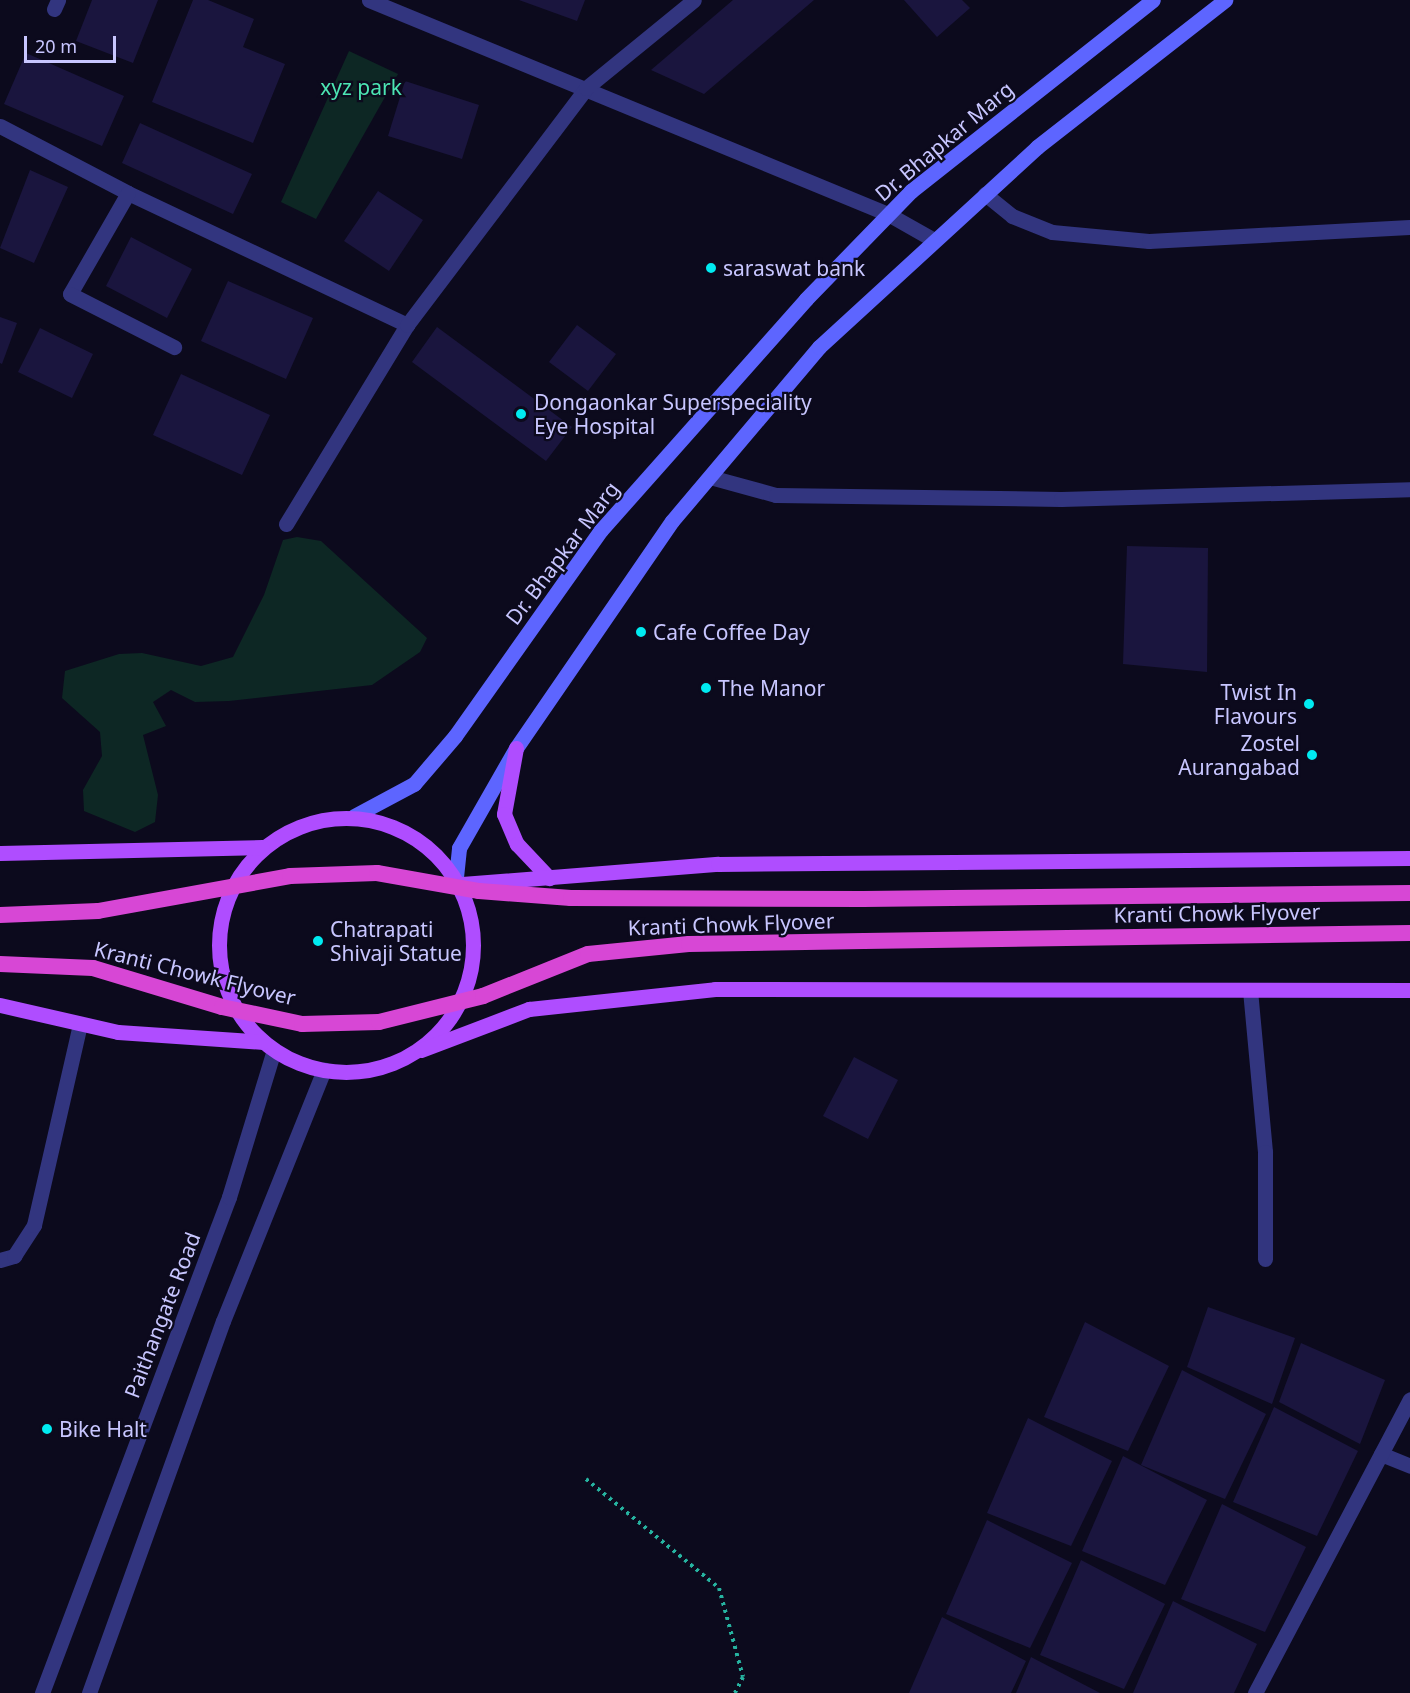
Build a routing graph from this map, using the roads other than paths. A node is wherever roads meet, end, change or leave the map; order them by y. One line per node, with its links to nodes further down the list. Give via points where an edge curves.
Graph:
1 (369, 0): 5 (street)
2 (694, 0): 5 (street)
3 (1153, 0): 9 (main road, Dr. Bhapkar Marg)
4 (1225, 0): 8 (main road, via 1036,147)
5 (586, 88): 9 (street); 12 (street)
6 (0, 126): 7 (street)
7 (128, 193): 12 (street); 13 (street, via 70,294)
8 (985, 194): 10 (street, via 1030,225 1102,238 1149,241); 11 (main road)
9 (888, 214): 11 (street); 18 (main road, Dr. Bhapkar Marg, via 601,530 455,736 414,784)
10 (1410, 227)
11 (934, 240): 14 (main road, via 819,347)
12 (407, 325): 16 (street)
13 (174, 347)
14 (710, 477): 15 (street, via 776,495 1061,498); 17 (main road, via 672,521)
15 (1410, 489)
16 (286, 524)
17 (516, 748): 22 (main road, via 504,814 517,844); 23 (main road, via 459,848)
18 (354, 816): 19 (main road, via 305,822); 23 (main road, via 402,835)
19 (262, 847): 20 (main road); 32 (main road, via 232,883 218,928 221,975 241,1017)
20 (0, 853)
21 (1410, 858): 22 (main road, via 718,864)
22 (549, 878): 23 (main road)
23 (458, 880): 33 (main road, via 473,922 473,970 454,1015)
24 (1410, 893): 25 (highway, Kranti Chowk Flyover, bridge, via 571,898 479,891 377,873 290,876 98,911)
25 (0, 915)
26 (1410, 933): 27 (highway, Kranti Chowk Flyover, bridge, via 688,944 588,954 448,1005 379,1022 302,1024 222,1007 93,968)
27 (0, 964)
28 (1250, 990): 29 (main road); 33 (main road, via 715,989 529,1009); 35 (street, via 1265,1152)
29 (1410, 990)
30 (0, 1005): 31 (main road)
31 (81, 1024): 32 (main road, via 118,1032); 36 (street, via 34,1225 14,1256)
32 (269, 1046): 34 (main road); 40 (street, Paithangate Road, via 229,1197)
33 (421, 1050): 34 (main road, via 375,1070)
34 (324, 1070): 41 (street, via 222,1322)
35 (1265, 1259)
36 (0, 1260)
37 (1410, 1398): 38 (street)
38 (1381, 1454): 39 (street); 42 (street)
39 (1410, 1466)
40 (42, 1693)
41 (89, 1693)
42 (1255, 1693)

